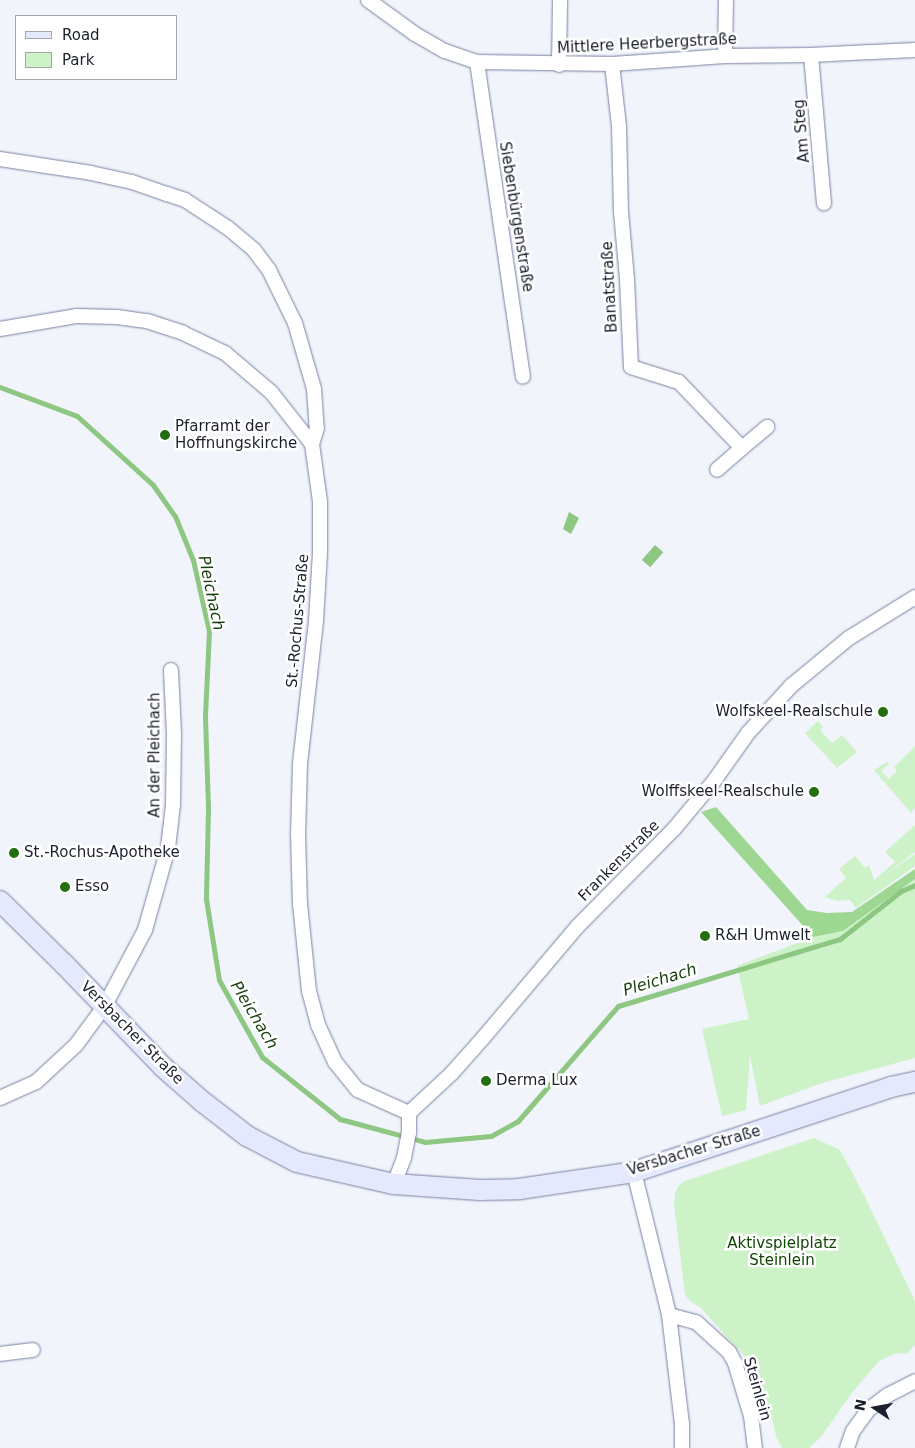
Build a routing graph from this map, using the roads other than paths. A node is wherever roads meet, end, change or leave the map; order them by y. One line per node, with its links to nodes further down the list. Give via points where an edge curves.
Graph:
1 (368, 0): 7 (street, Mittlere Heerbergstraße, via 414,34 445,51)
2 (560, 0): 9 (street)
3 (726, 0): 5 (street)
4 (915, 50): 6 (street, Mittlere Heerbergstraße)
5 (725, 56): 6 (street, Mittlere Heerbergstraße); 8 (street, Mittlere Heerbergstraße)
6 (811, 56): 11 (street, Am Steg)
7 (477, 62): 9 (street, Mittlere Heerbergstraße); 13 (street, Siebenbürgenstraße)
8 (612, 64): 9 (street, Mittlere Heerbergstraße); 16 (street, Banatstraße, via 619,126 631,367 679,382)
9 (559, 65)
10 (0, 159): 15 (street, via 92,173 132,182 185,200 254,250 269,270 295,323 314,389 317,428)
11 (824, 203)
12 (0, 329): 15 (street, via 76,316 147,321 183,333 225,353 271,392)
13 (524, 377)
14 (767, 427): 16 (street)
15 (312, 444): 24 (street, St.-Rochus-Straße, via 320,502 320,552 300,764 298,834 300,904 309,991 318,1025 335,1062 358,1090)
16 (742, 448): 17 (street)
17 (717, 470)
18 (915, 597): 24 (street, Frankenstraße, via 849,638 791,686 748,734 674,829 576,927 484,1037)
19 (171, 670): 21 (street, An der Pleichach, via 173,805 168,848 145,930)
20 (0, 901): 21 (main road, Versbacher Straße)
21 (104, 1007): 23 (street, An der Pleichach, via 76,1045 36,1082); 26 (main road, Versbacher Straße, via 163,1067 247,1136 297,1162)
22 (915, 1082): 25 (main road, Versbacher Straße, via 891,1087)
23 (0, 1098)
24 (409, 1113): 26 (street, via 404,1158)
25 (634, 1172): 26 (main road, Versbacher Straße, via 518,1189 480,1190); 27 (street)
26 (394, 1184)
27 (668, 1315): 31 (street, via 682,1424); 32 (street, Steinlein, via 696,1322 729,1352 751,1416)
28 (32, 1350): 29 (street)
29 (0, 1354)
30 (915, 1381): 33 (street, via 868,1410 853,1431)
31 (682, 1448)
32 (755, 1448)
33 (847, 1448)

